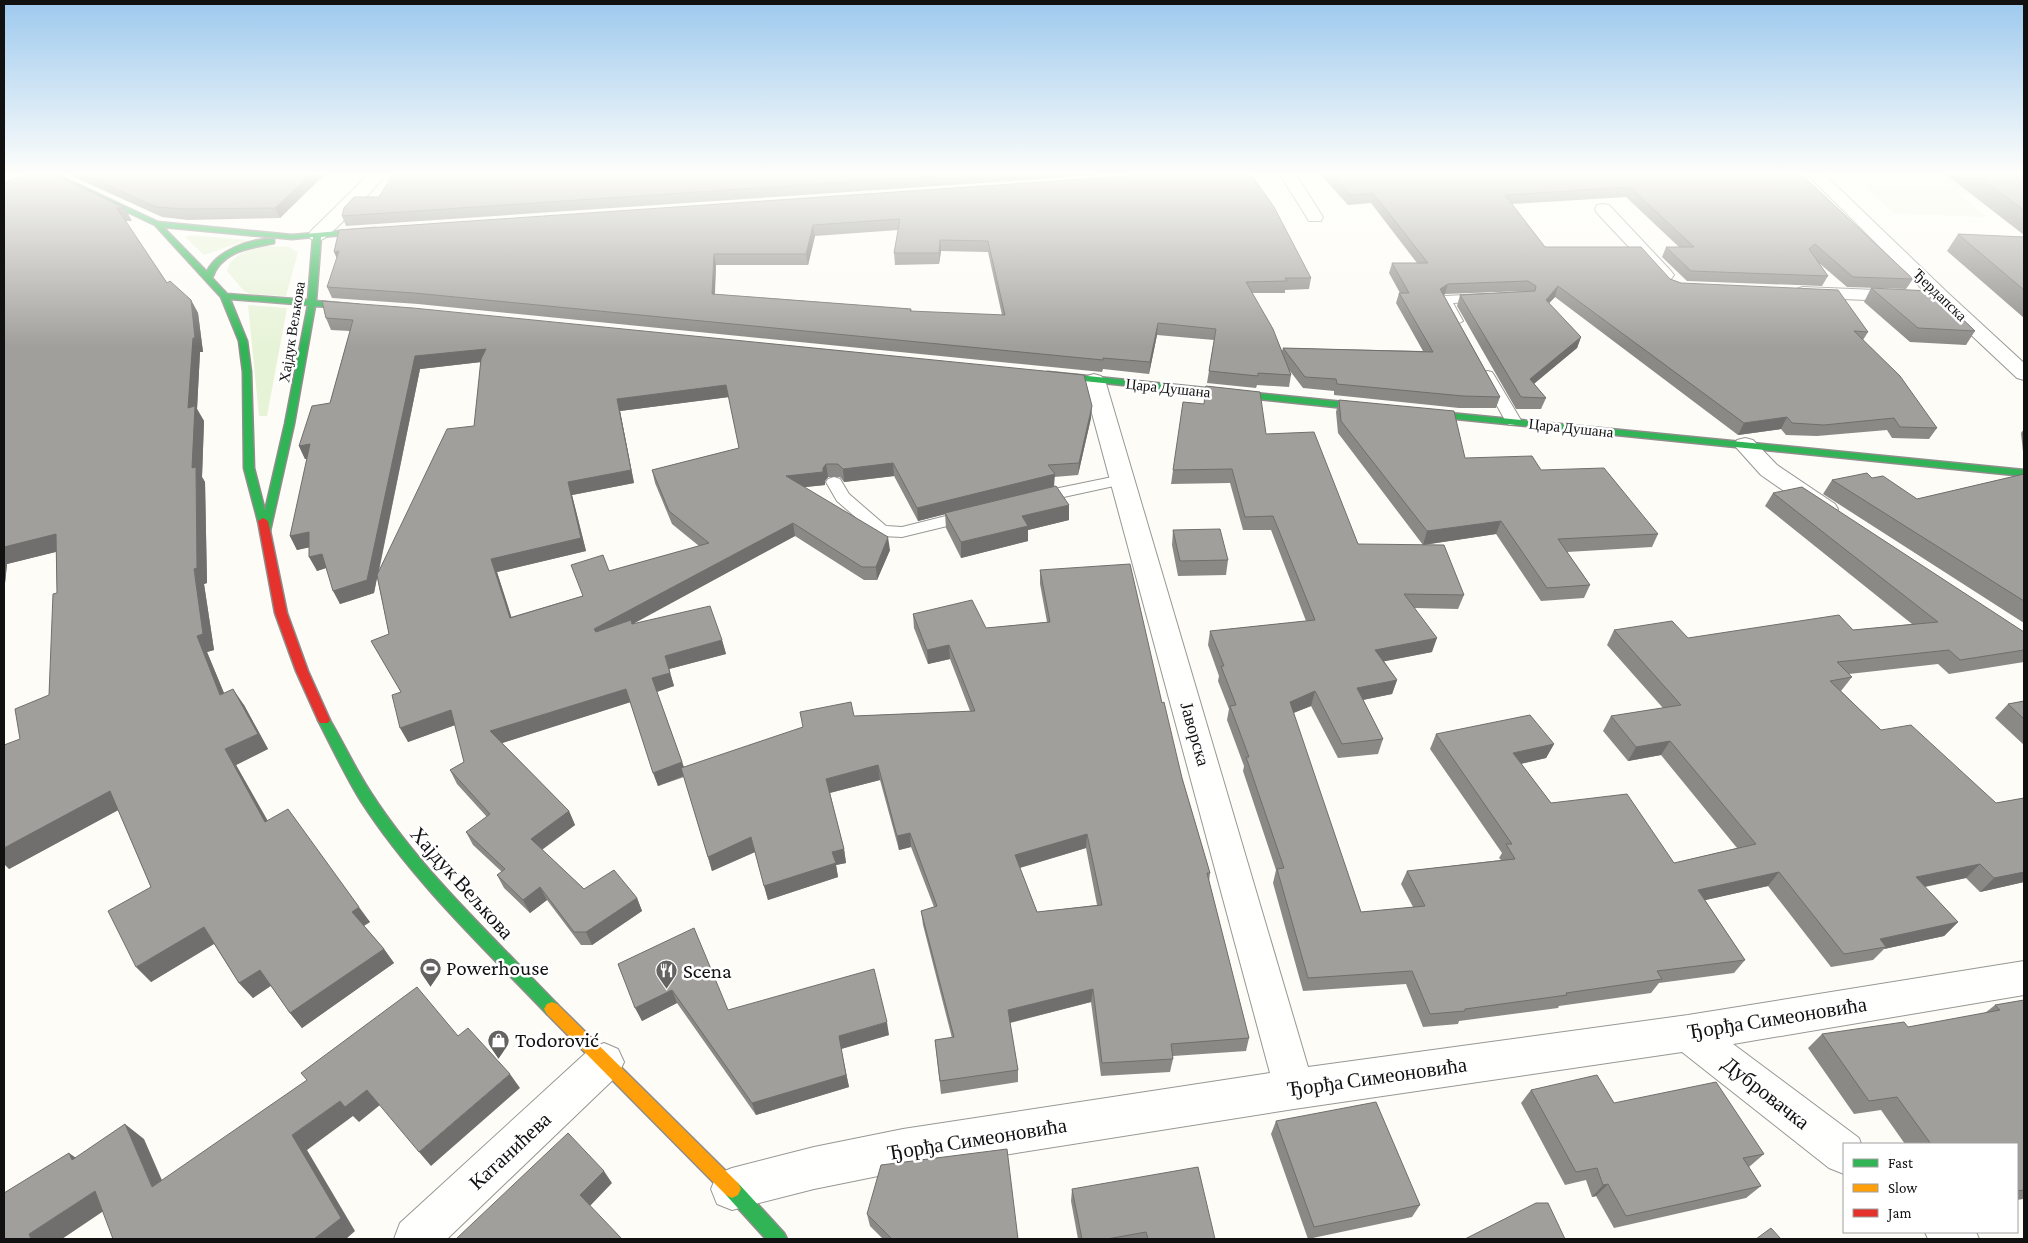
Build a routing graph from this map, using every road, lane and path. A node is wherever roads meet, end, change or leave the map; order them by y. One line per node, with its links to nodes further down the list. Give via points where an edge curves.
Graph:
1 (164, 231): 9 (street, Хајдук Вељкова)
2 (230, 231): 8 (street, Хајдук Вељкова)
3 (322, 231): 7 (street)
4 (372, 231): 7 (street)
5 (1625, 231): 10 (street)
6 (1873, 231): 14 (street, Ђердапска)
7 (318, 235): 8 (street, Хајдук Вељкова); 15 (street, Хајдук Вељкова)
8 (292, 237): 9 (street, via 228,254 208,269)
9 (208, 279): 12 (street, Хајдук Вељкова)
10 (1679, 286)
11 (1785, 292): 14 (street)
12 (225, 296): 15 (street); 32 (street, Хајдук Вељкова, via 243,341 247,372 249,468)
13 (1498, 298): 17 (lane, via 1445,300)
14 (1942, 298): 20 (street, Ђердапска)
15 (313, 303): 16 (street); 32 (street, Хајдук Вељкова, via 288,442)
16 (370, 308)
17 (1465, 335)
18 (1479, 361): 24 (lane)
19 (1036, 374): 21 (street, Цара Душана)
20 (2024, 374)
21 (1094, 380): 22 (street, Цара Душана); 27 (street, Јаворска)
22 (1387, 410)
23 (1407, 411): 24 (street, Цара Душана)
24 (1514, 422): 25 (street, Цара Душана)
25 (1746, 445): 26 (street, Цара Душана); 31 (street, via 1776,475)
26 (2024, 473)
27 (1122, 480): 29 (lane); 36 (street, Јаворска)
28 (834, 482): 30 (lane, via 843,497 882,530 902,532)
29 (1022, 502)
30 (985, 511)
31 (1842, 519)
32 (266, 530): 35 (street, Хајдук Вељкова, via 281,612 302,671 320,713 366,796 430,880)
33 (2024, 978): 34 (street, Ђорђа Симеоновића)
34 (1688, 1033): 36 (street, Ђорђа Симеоновића); 37 (street, Дубровачка)
35 (604, 1062): 38 (street, Хајдук Вељкова); 39 (street, Катанићева)
36 (1294, 1089): 38 (street, Ђорђа Симеоновића, via 903,1150)
37 (1843, 1152)
38 (732, 1189): 40 (street, Хајдук Вељкова)
39 (416, 1239)
40 (778, 1239)

